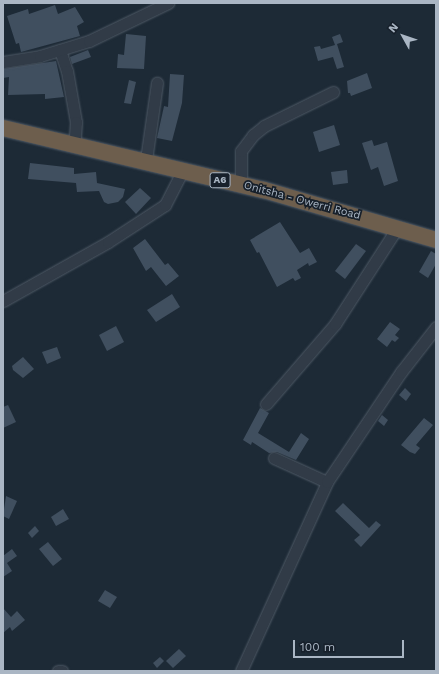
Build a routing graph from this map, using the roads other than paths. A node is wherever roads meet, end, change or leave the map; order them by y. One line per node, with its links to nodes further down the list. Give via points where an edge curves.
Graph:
1 (168, 3): 2 (street, via 89,41)
2 (60, 50): 3 (street); 8 (street, via 67,71 75,115)
3 (3, 62)
4 (157, 83): 9 (street)
5 (333, 92): 11 (street, via 264,126 253,135 241,151)
6 (3, 120): 8 (highway, Onitsha - Owerri Road / A6)
7 (3, 128): 10 (highway, Onitsha - Owerri Road / A6)
8 (75, 137): 9 (highway, Onitsha - Owerri Road / A6)
9 (147, 153): 11 (highway, Onitsha - Owerri Road / A6)
10 (182, 171): 12 (highway, Onitsha - Owerri Road / A6, via 264,190); 15 (street, via 165,206)
11 (241, 176): 13 (highway, Onitsha - Owerri Road / A6)
12 (397, 228): 14 (highway, Onitsha - Owerri Road / A6); 17 (street, via 335,324)
13 (436, 230)
14 (436, 240)
15 (3, 302)
16 (436, 327): 19 (street, via 401,372)
17 (266, 404)
18 (274, 458): 19 (street)
19 (327, 482): 22 (street)
20 (58, 671): 21 (street)
21 (62, 671)
22 (241, 671)

